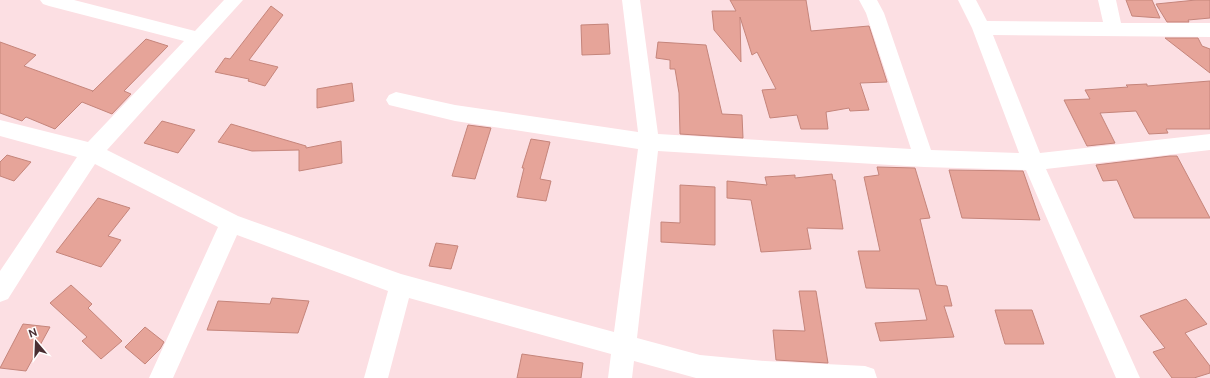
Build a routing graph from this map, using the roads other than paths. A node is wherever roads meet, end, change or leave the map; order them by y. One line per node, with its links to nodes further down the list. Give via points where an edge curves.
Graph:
1 (49, 0): 10 (street)
2 (234, 0): 10 (street)
3 (631, 0): 13 (street)
4 (868, 0): 16 (street, via 875,13)
5 (967, 0): 7 (street)
6 (1108, 0): 8 (street)
7 (981, 28): 8 (street); 17 (street)
8 (1114, 30): 9 (street)
9 (1210, 30)
10 (197, 38): 15 (street)
11 (396, 100): 13 (street, via 455,113)
12 (0, 128): 15 (street)
13 (649, 142): 16 (street); 21 (street)
14 (1210, 142): 17 (street)
15 (92, 152): 18 (street); 20 (street)
16 (924, 158): 17 (street)
17 (1033, 162): 26 (street)
18 (231, 223): 19 (street); 22 (street)
19 (401, 285): 21 (street); 23 (street)
20 (0, 291)
21 (624, 345): 24 (street); 25 (street, via 700,366 765,373)
22 (161, 378)
23 (376, 378)
24 (620, 378)
25 (865, 378)
26 (1128, 378)

